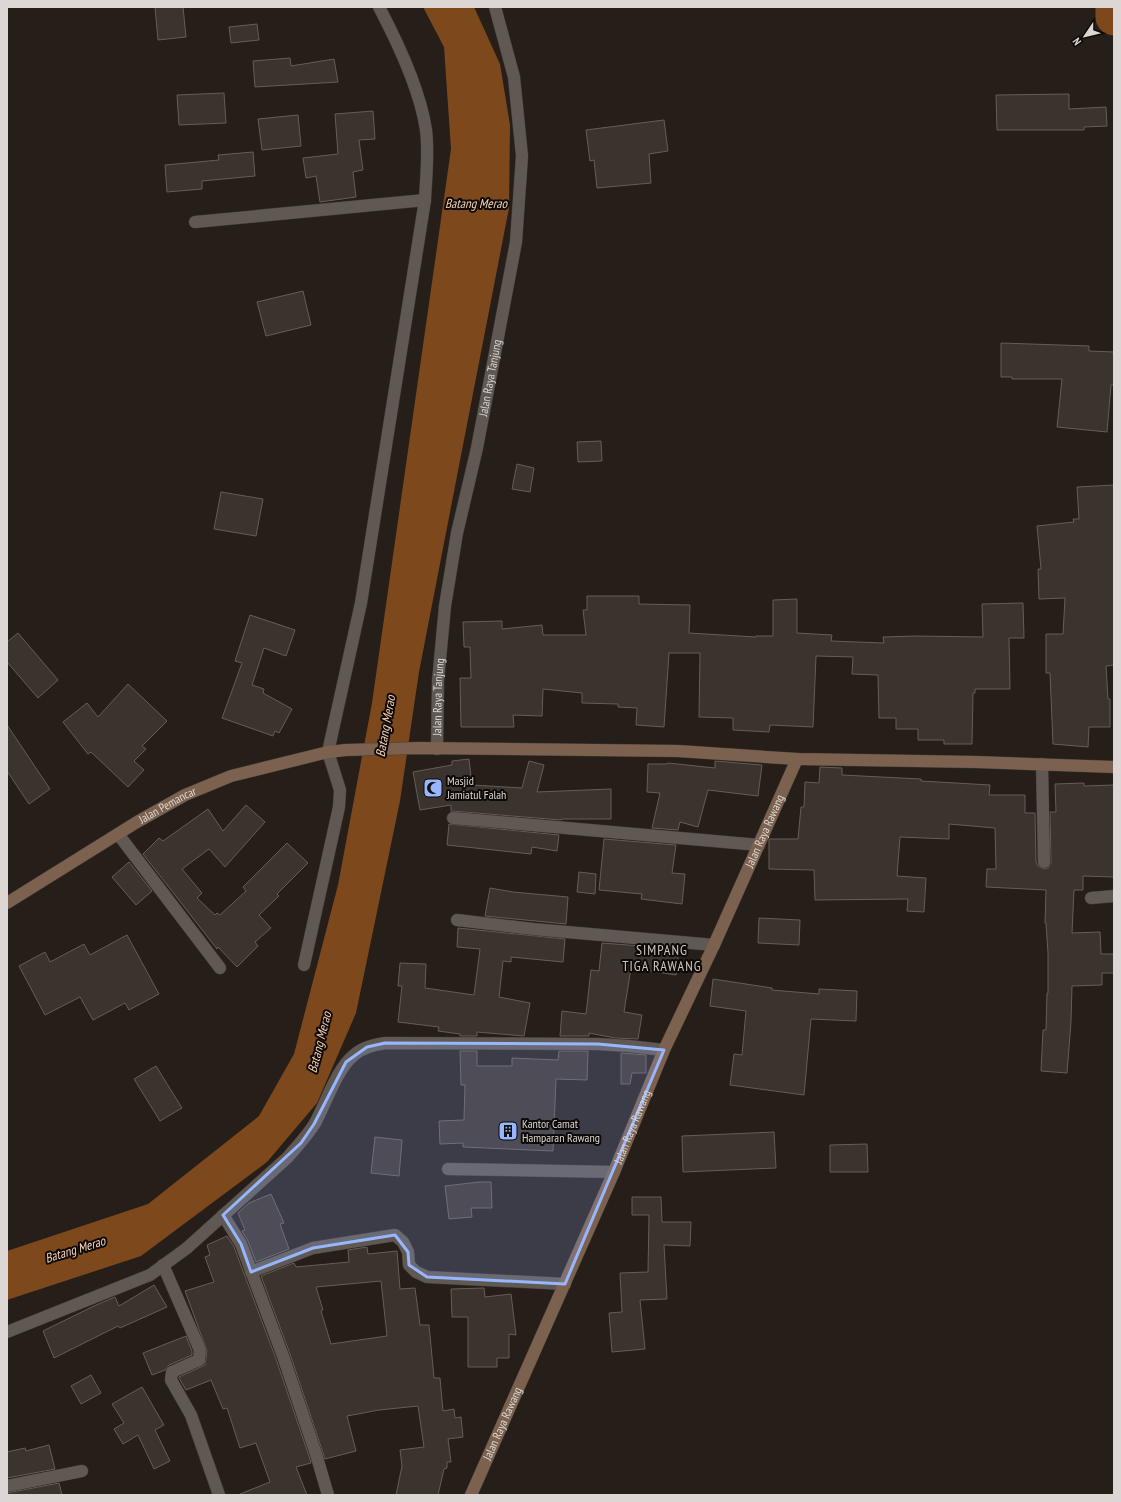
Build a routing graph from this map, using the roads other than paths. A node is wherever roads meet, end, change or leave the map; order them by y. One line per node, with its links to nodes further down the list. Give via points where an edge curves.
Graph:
1 (379, 7): 3 (street, via 393,33 419,96 426,130 427,166)
2 (495, 7): 5 (street, Jalan Raya Tanjung, via 514,77 522,156 516,242 477,448 457,533 445,606 438,681)
3 (424, 200): 4 (street); 6 (street, via 361,602)
4 (195, 222)
5 (437, 749): 6 (main road, Jalan Pemancar); 7 (main road, Jalan Pemancar, via 678,751)
6 (328, 752): 11 (main road, Jalan Pemancar, via 231,776 186,794); 19 (street, via 340,790 339,807)
7 (797, 759): 8 (main road, Jalan Pemancar); 12 (main road, Jalan Raya Rawang)
8 (1042, 764): 9 (main road, Jalan Pemancar); 13 (street)
9 (1114, 767)
10 (453, 818): 12 (street)
11 (118, 834): 16 (main road, Jalan Pemancar); 20 (street)
12 (759, 845): 18 (main road, Jalan Raya Rawang)
13 (1044, 862)
14 (1114, 896): 15 (street)
15 (1091, 898)
16 (7, 903)
17 (457, 920): 18 (street, via 533,930)
18 (714, 944): 21 (main road, Jalan Raya Rawang)
19 (304, 965)
20 (220, 968)
21 (664, 1050): 23 (main road, Jalan Raya Rawang); 24 (street, via 598,1044 386,1043 368,1047 346,1062 314,1124 301,1143)
22 (448, 1169): 23 (street)
23 (614, 1172): 27 (main road, Jalan Raya Rawang)
24 (224, 1215): 25 (street); 26 (street, via 242,1244)
25 (163, 1266): 28 (street, via 150,1274); 31 (street, via 200,1350 199,1360 172,1372 171,1380 191,1415)
26 (251, 1272): 27 (street, via 313,1248 395,1235 403,1242 408,1252 409,1265 427,1277); 32 (street, via 283,1356)
27 (564, 1284): 33 (main road, Jalan Raya Rawang)
28 (7, 1332)
29 (82, 1471): 30 (street)
30 (7, 1486)
31 (219, 1495)
32 (328, 1495)
33 (471, 1495)

